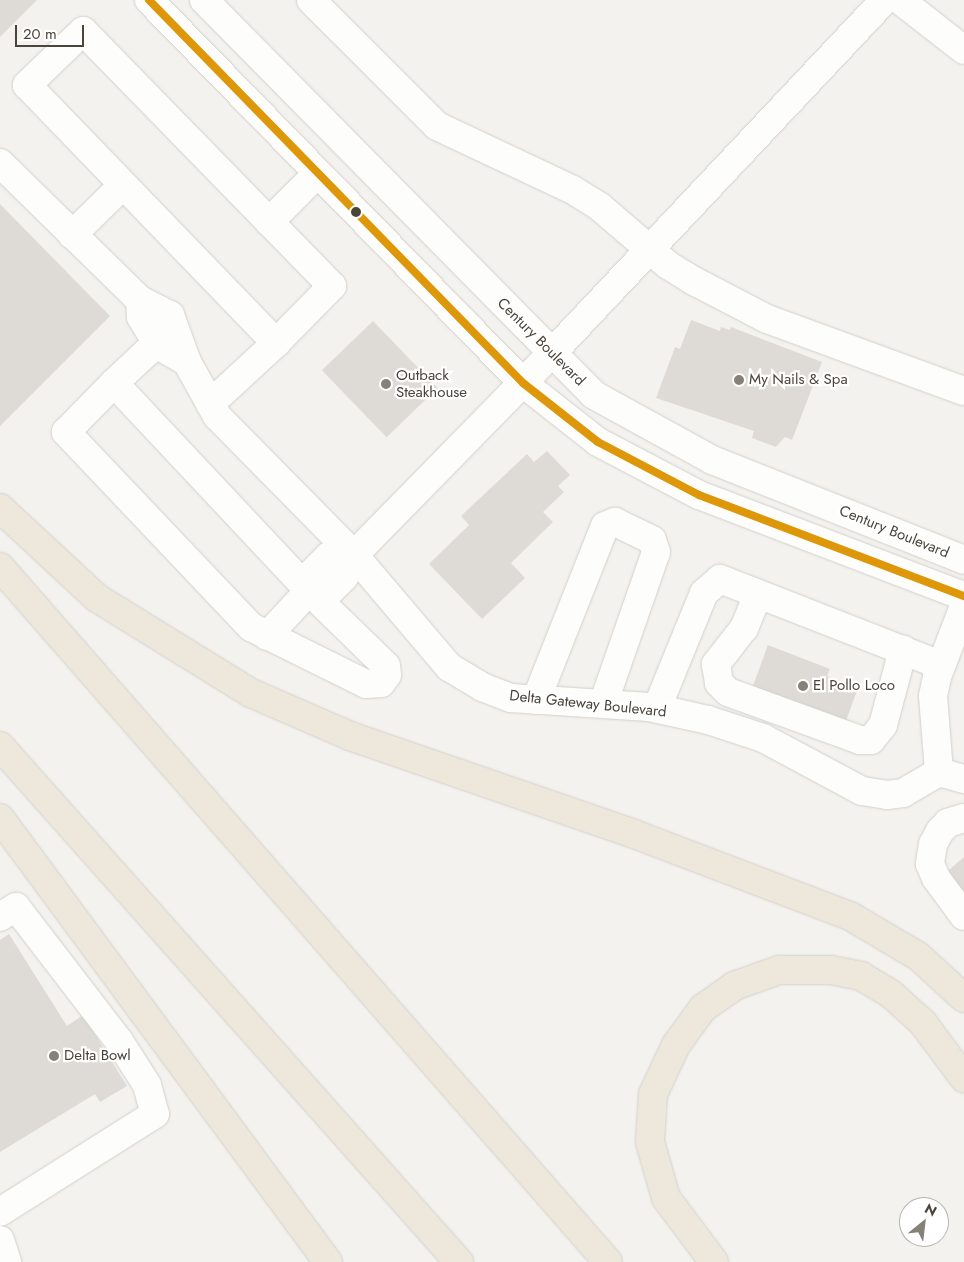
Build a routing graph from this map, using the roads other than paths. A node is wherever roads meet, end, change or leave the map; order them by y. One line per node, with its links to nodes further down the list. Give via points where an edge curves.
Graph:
1 (149, 0): 8 (street)
2 (204, 0): 15 (street, Century Boulevard)
3 (311, 0): 12 (street, via 437,126 573,190 600,207)
4 (885, 0): 12 (street)
5 (900, 0): 6 (street)
6 (964, 50)
7 (0, 163): 11 (street, Delta Gateway Boulevard)
8 (318, 173): 10 (street); 17 (street)
9 (124, 185): 10 (street, via 27,85 83,31); 11 (street); 14 (street)
10 (269, 222): 14 (street, via 332,286)
11 (72, 235): 13 (street, Delta Gateway Boulevard, via 140,300 170,315)
12 (650, 250): 15 (street); 18 (street, via 694,281 767,319)
13 (168, 338): 16 (street); 19 (street, Delta Gateway Boulevard, via 188,362)
14 (276, 343): 19 (street)
15 (551, 354): 17 (street); 22 (street, Century Boulevard, via 594,395 712,460)
16 (114, 383): 24 (street); 28 (street, via 66,432 251,627)
17 (523, 383): 21 (street); 26 (street, via 598,442 699,495)
18 (964, 391)
19 (210, 404): 21 (street, Delta Gateway Boulevard)
20 (0, 508): 40 (highway, via 97,598 251,692 350,736 634,834 850,916 918,956)
21 (354, 555): 24 (street, via 329,556 310,576); 31 (street, Delta Gateway Boulevard, via 450,667 482,687 511,698)
22 (964, 560)
23 (0, 567): 47 (highway)
24 (309, 591): 28 (street); 28 (street, via 386,666 387,675 380,683 366,684)
25 (758, 594): 29 (street); 29 (street, via 744,628 716,664 718,683 728,692 860,740 871,740 884,725); 33 (street, via 720,579 710,584)
26 (964, 596)
27 (964, 606): 30 (street)
28 (267, 636)
29 (903, 650): 30 (street)
30 (941, 665): 35 (street, via 932,715)
31 (536, 700): 32 (street, Delta Gateway Boulevard); 32 (street, via 605,526 615,522 652,540 656,552)
32 (603, 704): 33 (street, Delta Gateway Boulevard)
33 (657, 708): 35 (street, Delta Gateway Boulevard, via 763,738 862,791 887,796)
34 (0, 746): 46 (highway)
35 (952, 776)
36 (0, 818): 45 (highway)
37 (964, 818): 38 (street, via 948,823 940,831 933,844 930,864 936,878)
38 (964, 916)
39 (0, 917): 42 (street, via 16,907 119,1041 147,1085 155,1114)
40 (964, 998)
41 (964, 1078): 48 (highway, via 922,1023 892,994 861,976 831,970 779,970 734,986 703,1008 676,1045 653,1094 650,1142 666,1198)
42 (0, 1212)
43 (0, 1240): 44 (street)
44 (7, 1262)
45 (328, 1262)
46 (459, 1262)
47 (608, 1262)
48 (714, 1262)

